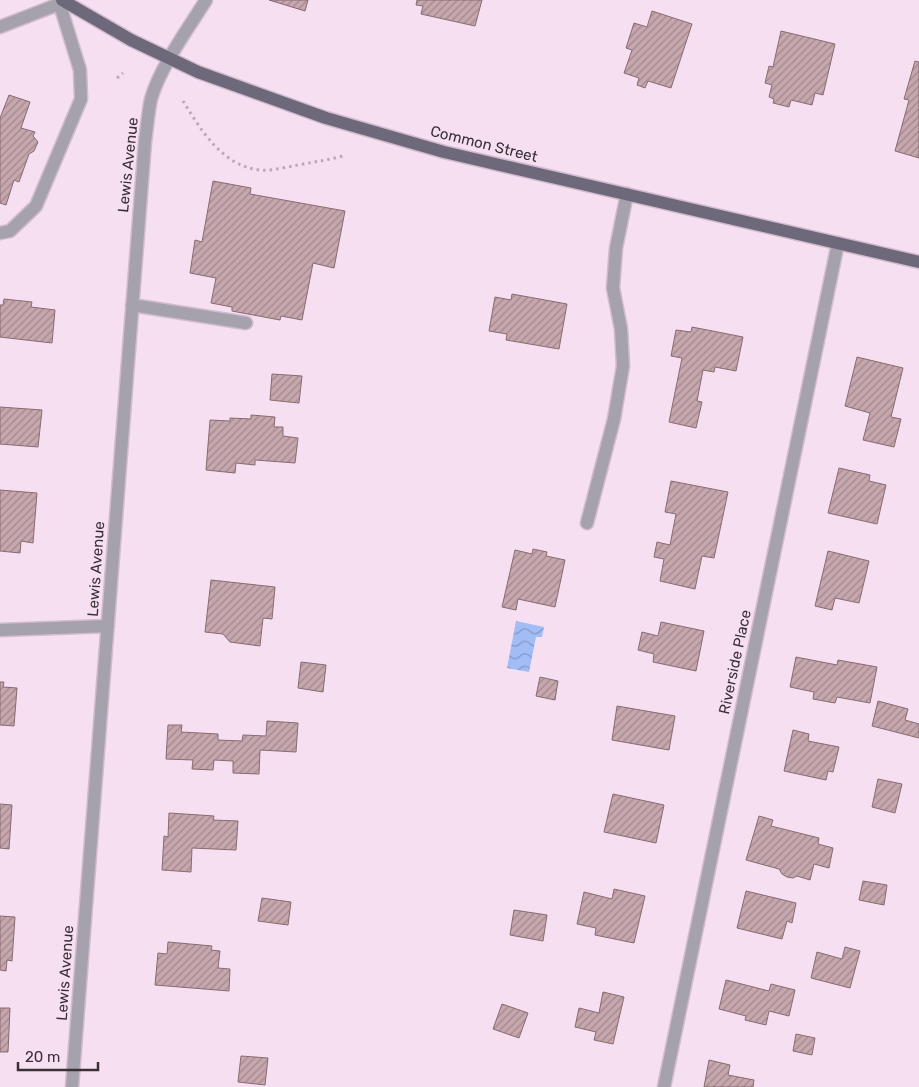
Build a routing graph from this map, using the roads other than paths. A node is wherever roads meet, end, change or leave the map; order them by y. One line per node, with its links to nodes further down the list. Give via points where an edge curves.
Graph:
1 (206, 0): 4 (street, Lewis Avenue)
2 (64, 2): 3 (street); 4 (main road, Common Street); 6 (street, via 80,70 82,98 36,206 10,231)
3 (0, 27)
4 (170, 58): 5 (main road, Common Street, via 198,72 326,118 444,152); 9 (street, Lewis Avenue, via 151,100)
5 (627, 194): 7 (main road, Common Street); 11 (street, via 616,248 613,288 622,328 623,366 614,419)
6 (0, 233)
7 (838, 243): 8 (main road, Common Street); 15 (street, Riverside Place)
8 (919, 262)
9 (132, 305): 10 (street); 12 (street, Lewis Avenue)
10 (246, 323)
11 (587, 523)
12 (108, 626): 13 (street); 14 (street, Lewis Avenue)
13 (0, 630)
14 (72, 1087)
15 (664, 1087)

